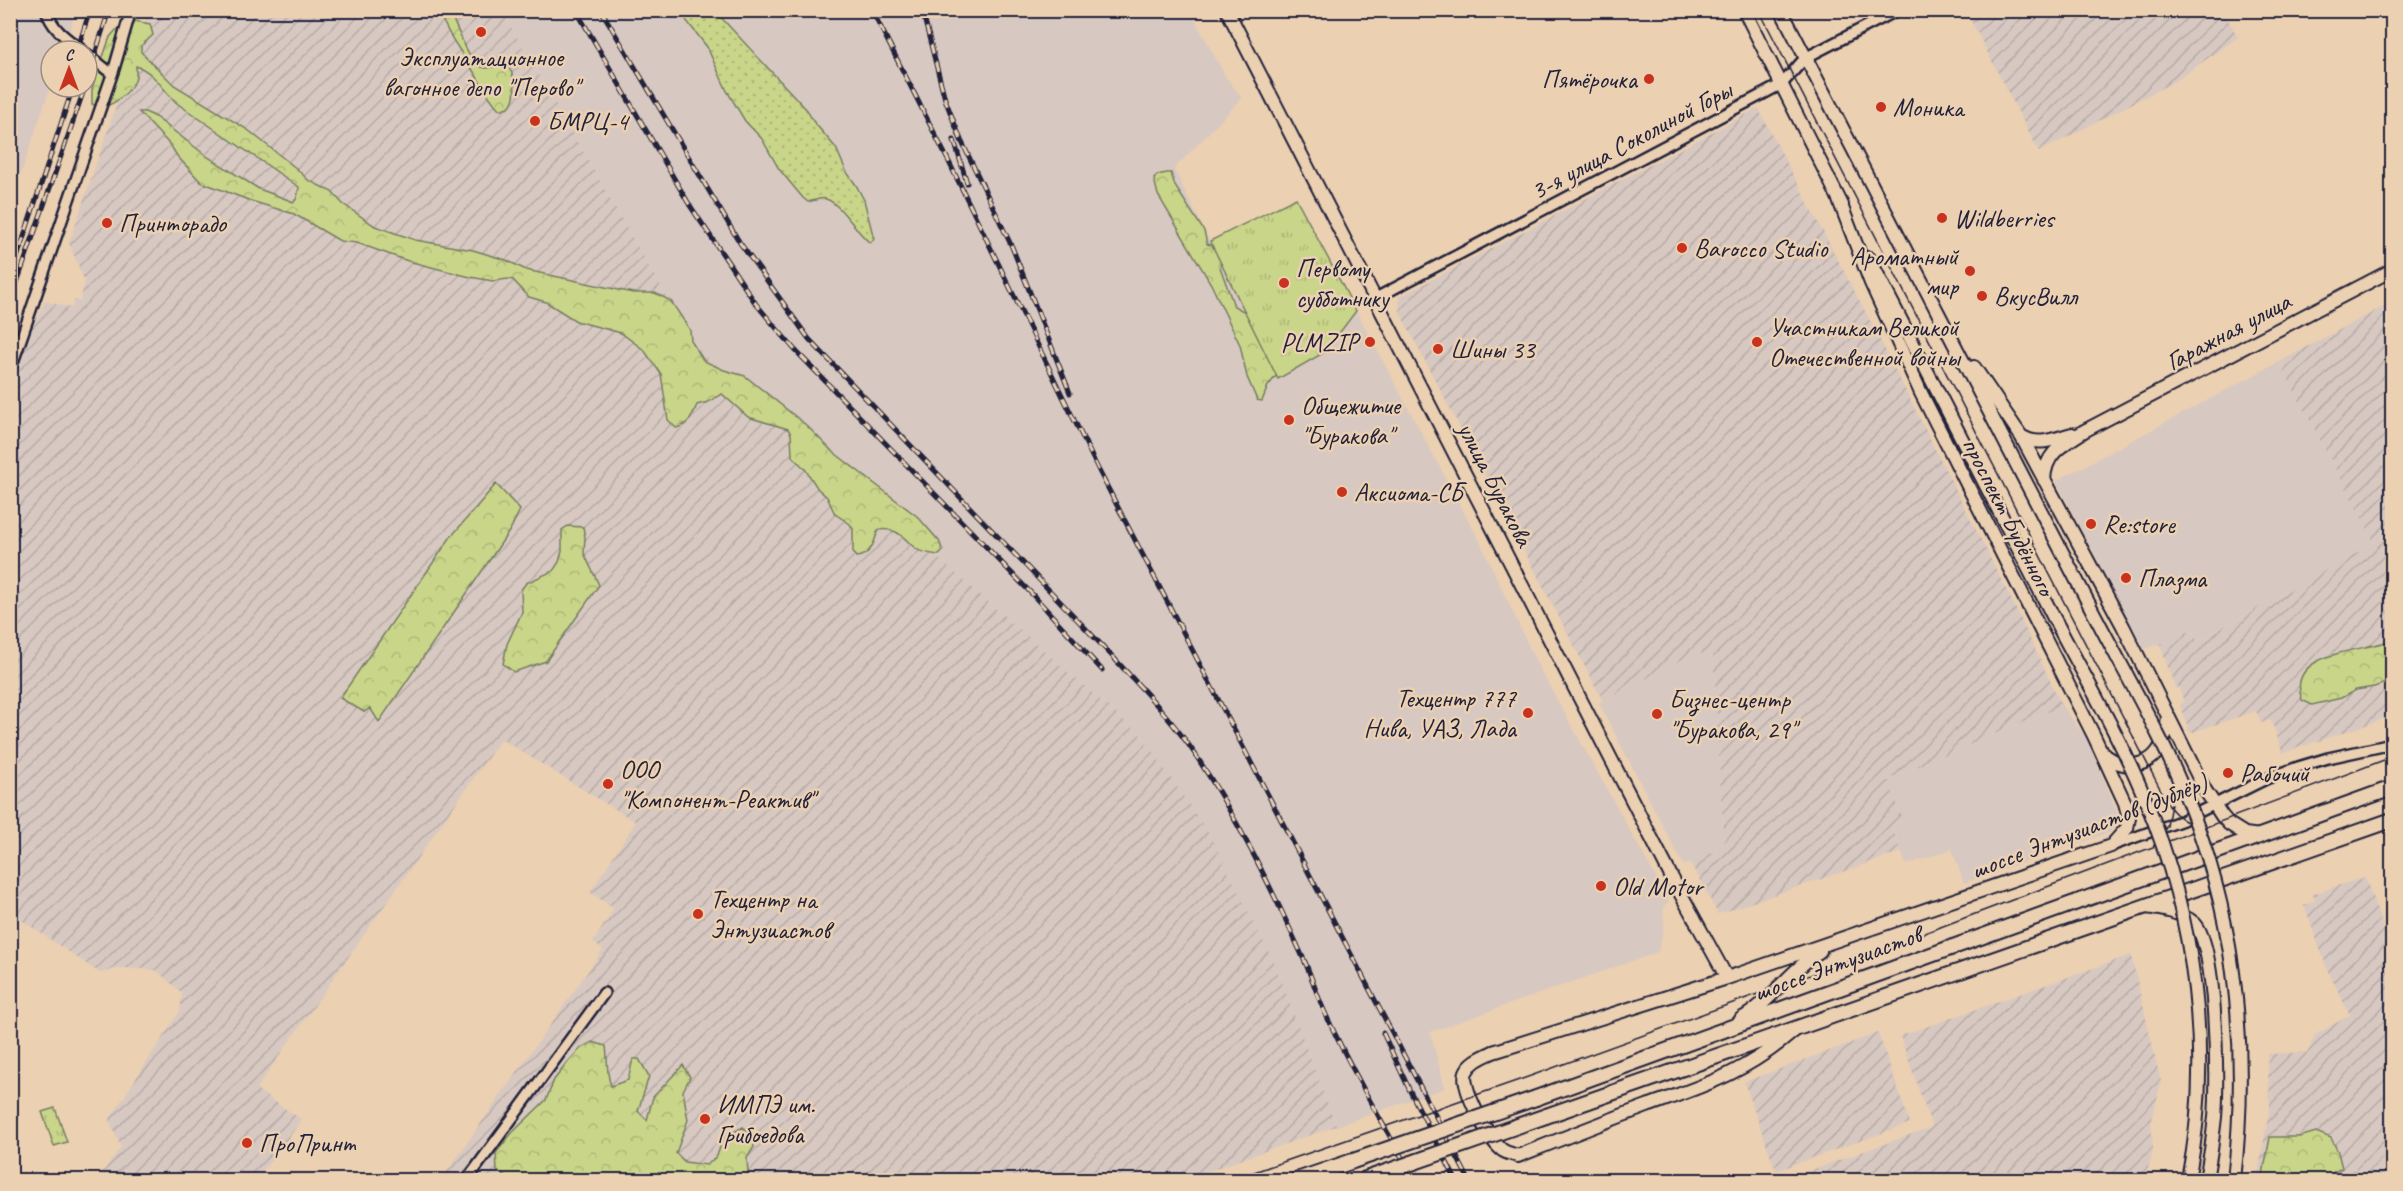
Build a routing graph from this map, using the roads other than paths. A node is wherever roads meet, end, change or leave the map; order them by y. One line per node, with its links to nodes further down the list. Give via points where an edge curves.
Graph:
1 (46, 10): 7 (street, via 58,33)
2 (131, 10): 10 (street)
3 (1227, 10): 14 (main road, улица Буракова)
4 (1744, 10): 11 (main road, проспект Будённого)
5 (1781, 10): 8 (main road, проспект Будённого)
6 (1898, 10): 8 (street, 3-я улица Соколиной Горы)
7 (66, 39)
8 (1805, 58): 11 (street, 3-я улица Соколиной Горы); 15 (main road, проспект Будённого)
9 (99, 64): 10 (street)
10 (112, 74): 16 (street)
11 (1782, 84): 12 (main road, проспект Будённого); 14 (street, 3-я улица Соколиной Горы)
12 (1839, 200): 24 (main road, проспект Будённого, via 1871,283 1921,393); 39 (main road, проспект Будённого, bridge, via 2146,800 2176,887 2191,956 2197,1111)
13 (2392, 270): 19 (main road, Гаражная улица)
14 (1376, 298): 32 (main road, улица Буракова, via 1672,878)
15 (1951, 336): 17 (main road, проспект Будённого); 18 (main road, проспект Будённого)
16 (10, 371)
17 (2004, 410): 18 (main road, via 1996,406); 20 (main road, проспект Будённого)
18 (1992, 416): 41 (main road, проспект Будённого, bridge, via 2178,776 2214,874 2226,929 2238,1023 2240,1099)
19 (2085, 431): 20 (main road, Гаражная улица, via 2046,442); 21 (main road, Гаражная улица, via 2052,454 2044,469)
20 (2021, 436): 21 (main road, проспект Будённого)
21 (2044, 480): 22 (main road, проспект Будённого)
22 (2168, 716): 24 (main road, via 2162,745 2146,762 2122,764); 26 (main road, проспект Будённого)
23 (2392, 744): 26 (street, шоссе Энтузиастов (дублёр), via 2298,767)
24 (2100, 750): 29 (main road, проспект Будённого, via 2129,818 2122,836)
25 (2392, 788): 28 (main road, шоссе Энтузиастов)
26 (2214, 805): 28 (main road, проспект Будённого, via 2229,824 2245,834); 29 (street, шоссе Энтузиастов (дублёр))
27 (2392, 820): 30 (main road, шоссе Энтузиастов)
28 (2262, 836): 34 (main road, шоссе Энтузиастов)
29 (2111, 846): 31 (main road, шоссе Энтузиастов (дублёр))
30 (2146, 907): 35 (main road, шоссе Энтузиастов); 40 (main road, via 2168,909 2193,922 2206,950 2216,1072)
31 (1836, 941): 32 (main road); 34 (main road, via 1802,963 1753,1012)
32 (1727, 978): 35 (main road, via 1493,1052 1476,1061 1466,1072 1465,1084 1498,1147 1518,1156 1697,1089 1760,1059)
33 (604, 993): 36 (street)
34 (1720, 1031): 37 (main road, шоссе Энтузиастов, bridge)
35 (1794, 1031): 38 (main road, шоссе Энтузиастов, bridge)
36 (467, 1180)
37 (1297, 1180)
38 (1363, 1180)
39 (2188, 1180)
40 (2206, 1180)
41 (2234, 1180)

